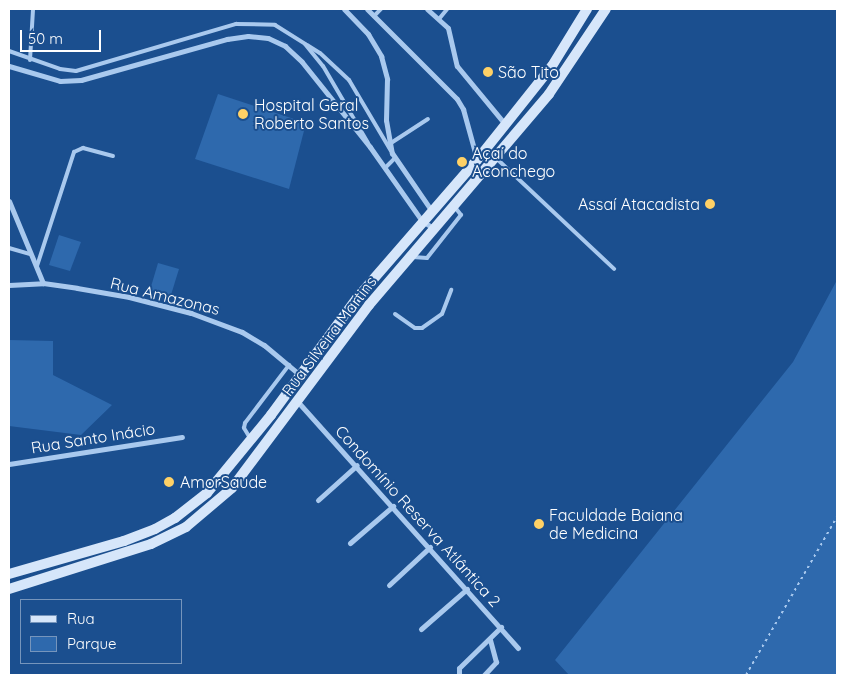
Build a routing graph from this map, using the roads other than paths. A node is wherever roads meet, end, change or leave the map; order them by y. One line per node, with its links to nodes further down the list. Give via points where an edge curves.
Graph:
1 (33, 9): 13 (lane)
2 (344, 9): 17 (street, via 368,34 385,67 386,120)
3 (367, 9): 9 (street)
4 (381, 9): 9 (lane)
5 (428, 9): 10 (street)
6 (447, 9): 10 (lane)
7 (587, 9): 16 (main road, Rua Silveira Martins, via 552,66)
8 (606, 9): 21 (main road, Rua Silveira Martins, via 549,94)
9 (374, 16): 22 (street, via 457,98)
10 (439, 19): 16 (street, via 450,33 451,52 457,66)
11 (305, 44): 13 (lane, via 275,25 245,23 76,71); 18 (lane, via 338,88); 20 (lane, via 320,52 349,80)
12 (9, 51): 13 (lane)
13 (30, 60)
14 (9, 66): 18 (street, via 60,81 81,80 228,39 268,38 285,46 302,62)
15 (428, 119): 17 (lane)
16 (505, 124): 22 (main road, Rua Silveira Martins)
17 (391, 143): 20 (street)
18 (370, 147): 23 (street)
19 (113, 156): 32 (lane, via 83,148 74,152)
20 (394, 156): 23 (lane); 26 (street)
21 (495, 158): 25 (main road, Rua Silveira Martins); 33 (lane)
22 (477, 160): 26 (main road, Rua Silveira Martins)
23 (385, 168): 27 (street)
24 (9, 201): 30 (street)
25 (454, 206): 28 (main road, Rua Silveira Martins); 31 (lane, via 461,215 427,258)
26 (432, 210): 27 (main road, Rua Silveira Martins)
27 (422, 222): 28 (street); 39 (main road, Rua Silveira Martins, via 357,298)
28 (435, 229): 31 (main road, Rua Silveira Martins)
29 (9, 248): 30 (lane)
30 (30, 254): 32 (street)
31 (411, 256): 40 (main road, Rua Silveira Martins, via 369,305)
32 (36, 269): 34 (street)
33 (614, 269)
34 (43, 283): 35 (street, Rua Amazonas); 38 (street, Rua Amazonas, via 129,297 218,321 264,345)
35 (9, 285)
36 (451, 290): 37 (lane, via 442,314 422,328 415,328)
37 (395, 314)
38 (289, 365): 39 (street, Rua Amazonas); 42 (lane, via 245,423 244,428)
39 (300, 374): 42 (main road, Rua Silveira Martins)
40 (298, 402): 44 (street, Condomínio Reserva Atlântica 2); 51 (main road, Rua Silveira Martins, via 232,488 186,527 134,552)
41 (182, 436): 43 (street, Rua Santo Inácio)
42 (252, 440): 49 (main road, Rua Silveira Martins, via 207,493 175,518 124,541)
43 (9, 464)
44 (356, 465): 45 (street); 46 (street, Condomínio Reserva Atlântica 2)
45 (318, 500)
46 (393, 506): 47 (street); 48 (street, Condomínio Reserva Atlântica 2)
47 (350, 544)
48 (430, 547): 50 (street); 52 (street, Condomínio Reserva Atlântica 2)
49 (9, 574)
50 (389, 585)
51 (9, 589)
52 (467, 589): 53 (street, Condomínio Reserva Atlântica 2); 54 (street)
53 (501, 627): 55 (street); 56 (street, Condomínio Reserva Atlântica 2)
54 (421, 629)
55 (490, 639): 57 (street, via 459,668); 58 (street, via 496,662)
56 (518, 648)
57 (459, 675)
58 (484, 675)

